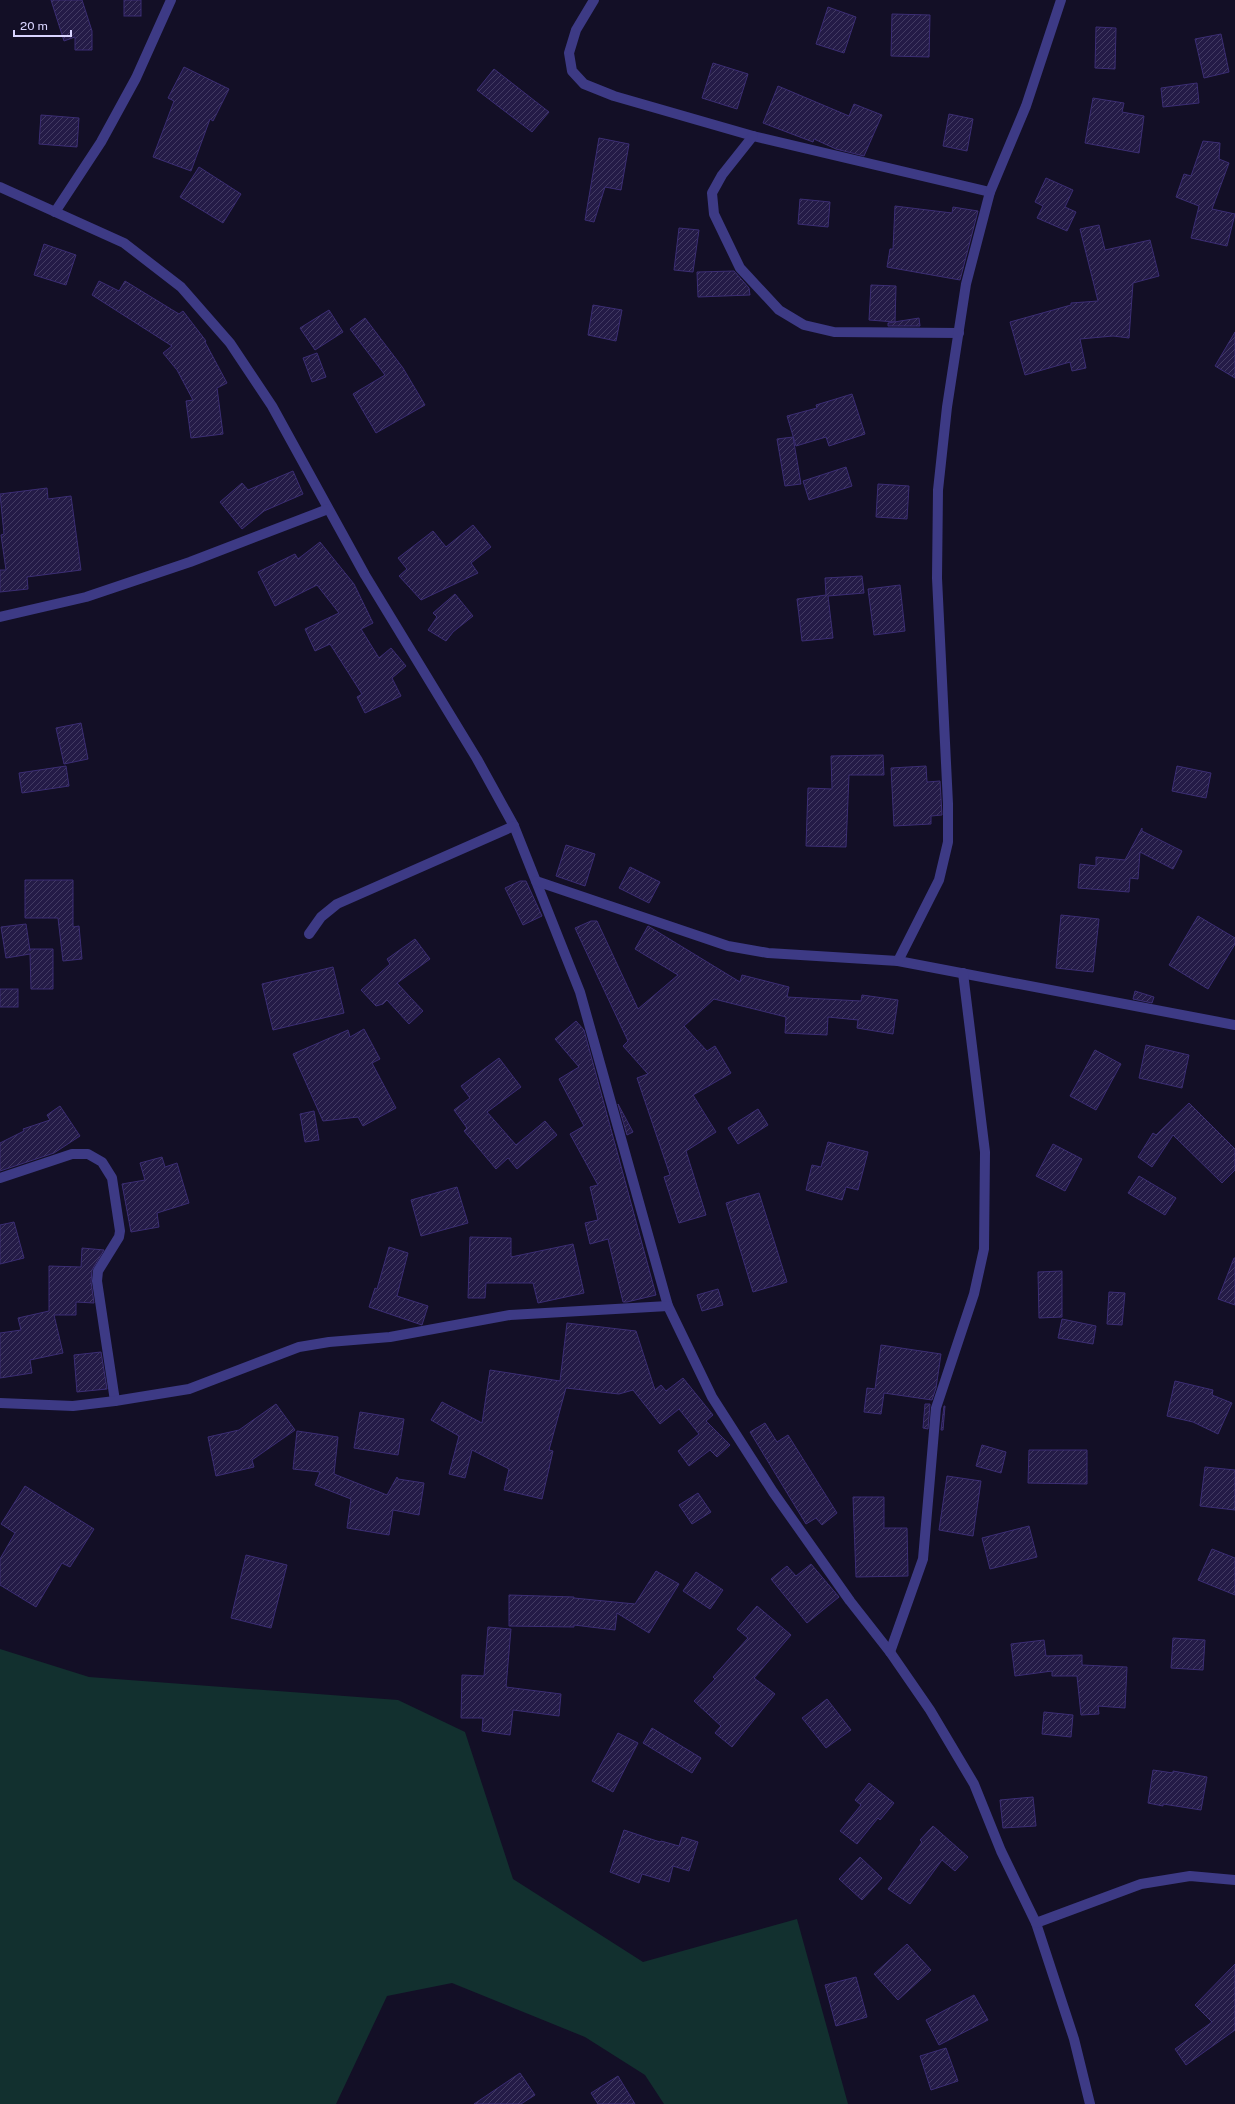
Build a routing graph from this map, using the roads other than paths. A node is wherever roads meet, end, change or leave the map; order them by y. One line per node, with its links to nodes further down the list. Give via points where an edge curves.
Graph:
1 (172, 0): 7 (street, via 136,78 101,142)
2 (594, 0): 4 (street, via 576,30 569,53 572,72 584,84 614,96)
3 (1061, 0): 6 (street, via 1026,106)
4 (753, 136): 6 (street); 8 (street, via 722,175 712,193 714,214 740,268 779,310 804,325 834,332)
5 (0, 187): 7 (street)
6 (990, 192): 8 (street, via 966,284)
7 (55, 212): 9 (street, via 124,243 181,287 230,343 272,406)
8 (959, 332): 14 (street, via 947,407 938,490 937,578 948,842 939,880)
9 (328, 508): 10 (street, via 190,562 86,597); 11 (street)
10 (0, 617)
11 (514, 826): 12 (street); 13 (street, via 337,904 321,917)
12 (536, 881): 14 (street, via 728,946 768,953); 18 (street, via 580,992)
13 (309, 934)
14 (898, 961): 15 (street)
15 (963, 973): 16 (street); 21 (street, via 985,1152 984,1248 974,1294 936,1408 923,1559)
16 (1235, 1025)
17 (0, 1178): 19 (street, via 72,1154 88,1154 102,1162 112,1178 120,1231 98,1271 97,1281)
18 (668, 1306): 19 (street, via 510,1315 390,1337 329,1342 300,1347 189,1389); 21 (street, via 716,1404 773,1492 850,1601)
19 (115, 1401): 20 (street, via 74,1406)
20 (0, 1403)
21 (890, 1652): 23 (street, via 930,1710 974,1784)
22 (1235, 1880): 23 (street, via 1190,1876 1140,1884)
23 (1036, 1923): 24 (street, via 1074,2039)
24 (1090, 2104)

